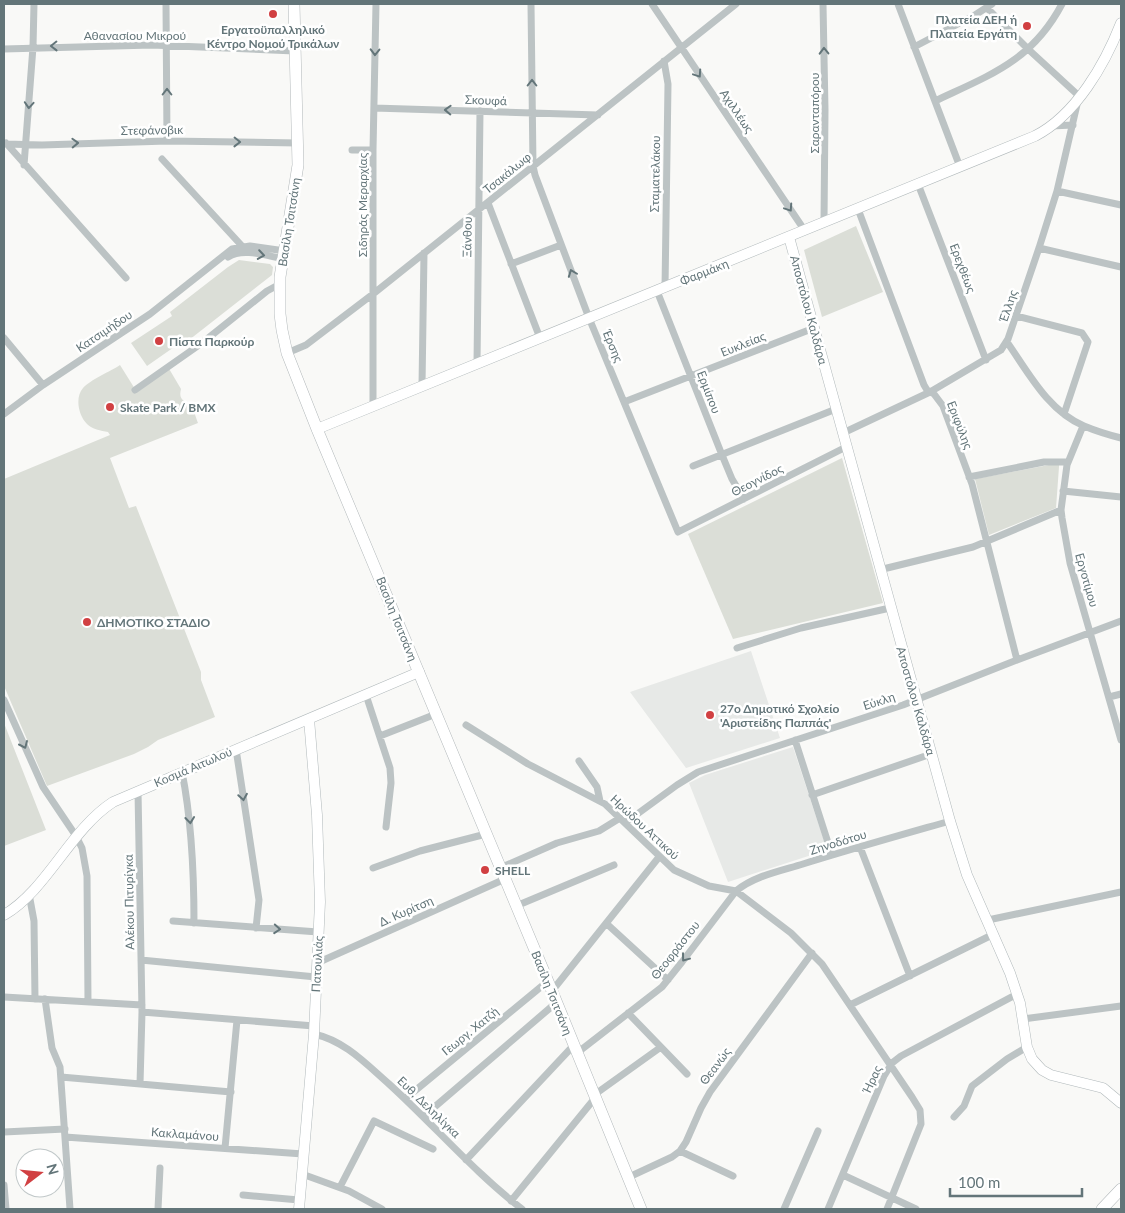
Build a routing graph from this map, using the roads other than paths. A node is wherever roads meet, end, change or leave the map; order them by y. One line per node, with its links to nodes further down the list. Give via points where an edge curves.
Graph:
1 (34, 4): 15 (street)
2 (166, 4): 14 (street)
3 (294, 4): 20 (main road, Βασίλη Τσιτσάνη)
4 (376, 4): 24 (street, Σιδηράς Μεραρχίας, one-way to 24)
5 (531, 4): 26 (street, Έρσης, one-way to 5)
6 (652, 4): 17 (street, Αχιλλέως)
7 (736, 4): 17 (street, Τσακάλωφ)
8 (824, 4): 46 (street, Σαρανταπόρου, one-way to 8)
9 (898, 4): 16 (street)
10 (1062, 4): 19 (street)
11 (990, 6): 16 (street); 19 (street)
12 (1121, 23): 13 (street, Φαρμάκη)
13 (1119, 34): 22 (street, Φαρμάκη)
14 (167, 46): 15 (street, Αθανασίου Μικρού, one-way to 15); 20 (street, Αθανασίου Μικρού); 30 (street, one-way to 14)
15 (33, 47): 18 (street, Αθανασίου Μικρού); 33 (street, one-way to 33)
16 (914, 47): 23 (street)
17 (681, 48): 21 (street, Τσακάλωφ); 48 (street, Αχιλλέως, one-way to 48)
18 (4, 49)
19 (1028, 49): 22 (street); 23 (street, via 1006,66)
20 (295, 51): 32 (main road, Βασίλη Τσιτσάνη)
21 (664, 61): 27 (street, Τσακάλωφ); 60 (street, Σταματελάκου, via 668,84)
22 (1080, 96): 28 (street, Έλλης); 29 (street, Φαρμάκη)
23 (935, 101): 39 (street)
24 (374, 108): 25 (street, Σκουφά, one-way to 24); 35 (street, Σιδηράς Μεραρχίας)
25 (480, 111): 26 (street, Σκουφά); 45 (street, Ξάνθου)
26 (532, 113): 27 (street, Σκουφά); 38 (street, Έρσης)
27 (598, 115): 38 (street, Τσακάλωφ)
28 (1073, 125): 29 (street); 41 (street, Έλλης)
29 (1051, 126): 39 (street, Φαρμάκη, via 1035,136)
30 (167, 140): 32 (street, Στεφάνοβικ, one-way to 32); 33 (street, Στεφάνοβικ, one-way to 30)
31 (5, 142): 33 (street, Στεφάνοβικ); 37 (street)
32 (298, 143): 55 (main road, Βασίλη Τσιτσάνη, via 298,174)
33 (26, 144): 37 (street)
34 (352, 150): 35 (street)
35 (373, 150): 61 (street, Σιδηράς Μεραρχίας)
36 (162, 159): 47 (street)
37 (24, 165): 58 (street)
38 (533, 166): 42 (street, Τσακάλωφ); 50 (street, Έρσης)
39 (960, 167): 40 (street, Φαρμάκη)
40 (918, 184): 44 (street, Φαρμάκη); 69 (street, Ερεχθέως)
41 (1057, 191): 43 (street); 52 (street, Έλλης)
42 (488, 203): 45 (street, Τσακάλωφ); 56 (street)
43 (1121, 205)
44 (858, 209): 46 (street, Φαρμάκη); 75 (street, Εριφύλης, via 924,386)
45 (479, 210): 54 (street, Τσακάλωφ); 70 (street, Ξάνθου)
46 (824, 222): 48 (street, Φαρμάκη)
47 (226, 228): 51 (street); 53 (street)
48 (804, 231): 49 (street, Φαρμάκη)
49 (789, 237): 60 (street, Φαρμάκη); 64 (street, Αποστόλου Καλδάρα)
50 (562, 245): 56 (street); 63 (street, Έρσης, one-way to 50)
51 (242, 246): 53 (street); 55 (street)
52 (1040, 248): 57 (street); 62 (street, Έλλης)
53 (233, 251): 55 (street, one-way to 55); 72 (street, Κατσιμήδου, via 150,314)
54 (424, 253): 61 (street, Τσακάλωφ); 73 (street)
55 (284, 255): 59 (main road, Βασίλη Τσιτσάνη)
56 (511, 264): 66 (street)
57 (1121, 267)
58 (126, 278)
59 (280, 284): 68 (main road, Βασίλη Τσιτσάνη, via 282,330); 74 (street)
60 (661, 289): 63 (street, Φαρμάκη); 71 (street, Ερμίπου)
61 (372, 294): 68 (street, Τσακάλωφ, via 306,345); 77 (street, Σιδηράς Μεραρχίας)
62 (1016, 316): 67 (street, Έλλης); 80 (street, via 1082,333 1086,337 1088,342)
63 (589, 318): 66 (street, Φαρμάκη); 76 (street, Έρσης)
64 (814, 328): 71 (street, Ευκλείας); 78 (street, Αποστόλου Καλδάρα)
65 (4, 338): 72 (street)
66 (540, 338): 70 (street, Φαρμάκη)
67 (1007, 342): 69 (street, Έλλης); 80 (street, via 1043,393)
68 (287, 353): 82 (main road, Βασίλη Τσιτσάνη)
69 (986, 360): 75 (street, Έλλης)
70 (477, 364): 73 (street, Φαρμάκη)
71 (691, 376): 76 (street, Ευκλείας); 86 (street, Ερμίπου)
72 (44, 385): 79 (street, Κατσιμήδου)
73 (422, 386): 77 (street, Φαρμάκη)
74 (135, 390)
75 (930, 392): 83 (street, Έλλης); 89 (street, Εριφύλης, via 943,406)
76 (624, 402): 94 (street, Έρσης)
77 (373, 406): 82 (street, Φαρμάκη)
78 (836, 409): 83 (street, Αποστόλου Καλδάρα); 86 (street)
79 (4, 414)
80 (1064, 414): 81 (street)
81 (1083, 426): 84 (street); 87 (street, Εργοτίμου)
82 (317, 429): 102 (main road, Βασίλη Τσιτσάνη)
83 (843, 433): 85 (street, Αποστόλου Καλδάρα)
84 (1121, 438)
85 (846, 447): 92 (street, Θεογνίδος); 96 (street, Αποστόλου Καλδάρα)
86 (722, 455): 88 (street); 92 (street, Ερμίπου)
87 (1068, 462): 89 (street, via 1044,462); 90 (street, Εργοτίμου)
88 (692, 466)
89 (969, 477): 95 (street, Εριφύλης)
90 (1063, 491): 91 (street); 93 (street, Εργοτίμου)
91 (1121, 498)
92 (744, 499): 94 (street, Θεογνίδος)
93 (1061, 510): 95 (street); 99 (street, Εργοτίμου, via 1067,550)
94 (678, 532)
95 (986, 542): 96 (street); 101 (street, Εριφύλης)
96 (880, 570): 97 (street, Αποστόλου Καλδάρα)
97 (890, 608): 100 (street); 107 (street, Αποστόλου Καλδάρα)
98 (1121, 621): 99 (street, Εύκλη)
99 (1090, 633): 101 (street, Εύκλη); 105 (street, Εργοτίμου)
100 (737, 648)
101 (1017, 660): 107 (street, Εύκλη)
102 (419, 672): 104 (street, Κοσμά Αιτωλού); 108 (main road, Βασίλη Τσιτσάνη)
103 (1121, 694): 105 (street)
104 (366, 695): 109 (street, Κοσμά Αιτωλού); 111 (street)
105 (1109, 697): 113 (street, Εργοτίμου)
106 (4, 700): 125 (street, one-way to 125, via 43,787)
107 (916, 700): 112 (street, Εύκλη); 115 (street, Αποστόλου Καλδάρα)
108 (436, 714): 111 (street); 124 (main road, Βασίλη Τσιτσάνη)
109 (308, 719): 114 (street, Κοσμά Αιτωλού); 142 (street, Πατουλιάς, via 319,849)
110 (466, 725): 120 (street, Ηρώδου Αττικού, via 528,764)
111 (380, 736): 123 (street, via 390,768)
112 (795, 740): 119 (street); 121 (street, Εύκλη, via 698,772)
113 (1121, 740)
114 (236, 749): 117 (street, Κοσμά Αιτωλού); 141 (street, one-way to 141, via 259,900)
115 (931, 754): 119 (street); 122 (street, Αποστόλου Καλδάρα)
116 (579, 761): 120 (street, via 597,787)
117 (182, 772): 118 (street, Κοσμά Αιτωλού); 139 (street, one-way to 139, via 190,820)
118 (138, 791): 125 (street, Κοσμά Αιτωλού, via 109,805); 145 (street, Αλέκου Πιτυρίγκα)
119 (812, 795): 127 (street)
120 (600, 801): 121 (street, Ηρώδου Αττικού)
121 (623, 820): 128 (street, Ηρώδου Αττικού); 131 (street, Εύκλη, via 557,843)
122 (950, 821): 126 (street, Ζηνοδότου); 137 (street, Αποστόλου Καλδάρα, via 963,865)
123 (386, 827)
124 (486, 834): 130 (street); 131 (main road, Βασίλη Τσιτσάνη)
125 (76, 836): 134 (street, Κοσμά Αιτωλού); 155 (street, via 85,858 87,876)
126 (860, 847): 127 (street, Ζηνοδότου); 147 (street)
127 (832, 855): 132 (street, Ζηνοδότου, via 759,878)
128 (659, 857): 132 (street, Ηρώδου Αττικού, via 688,878); 140 (street)
129 (614, 865): 135 (street)
130 (373, 868)
131 (502, 873): 135 (main road, Βασίλη Τσιτσάνη); 146 (street, Δ. Κυρίτση)
132 (736, 892): 144 (street, Ηρώδου Αττικού); 149 (street, Θεοφράστου, one-way to 149)
133 (1121, 892): 137 (street)
134 (29, 894): 136 (street, Κοσμά Αιτωλού); 153 (street, via 34,921)
135 (516, 906): 150 (main road, Βασίλη Τσιτσάνη)
136 (4, 915)
137 (988, 920): 143 (street, Αποστόλου Καλδάρα)
138 (173, 921): 139 (street)
139 (194, 923): 141 (street)
140 (607, 924): 149 (street); 150 (street)
141 (256, 928): 142 (street, one-way to 142)
142 (318, 932): 146 (street, Πατουλιάς)
143 (994, 934): 147 (street); 151 (street, Αποστόλου Καλδάρα)
144 (812, 952): 156 (street, Ηρώδου Αττικού); 181 (street, Θεανώς, via 710,1092)
145 (141, 960): 148 (street); 158 (street, Αλέκου Πιτυρίγκα)
146 (316, 963): 148 (street, Πατουλιάς)
147 (910, 976): 156 (street)
148 (316, 977): 162 (street, Πατουλιάς)
149 (668, 980): 159 (street, Θεοφράστου)
150 (552, 991): 165 (main road, Βασίλη Τσιτσάνη); 172 (street, Γεωργ. Χατζή); 174 (street)
151 (1017, 994): 161 (street, Αποστόλου Καλδάρα); 166 (street, Ήρας, via 901,1056)
152 (4, 997): 153 (street, Ευθ. Δεληλίγκα)
153 (35, 999): 154 (street, Ευθ. Δεληλίγκα)
154 (45, 999): 155 (street, Ευθ. Δεληλίγκα); 168 (street, via 52,1048)
155 (88, 1002): 158 (street, Ευθ. Δεληλίγκα)
156 (850, 1005): 166 (street, Ηρώδου Αττικού)
157 (1121, 1006): 161 (street)
158 (142, 1008): 160 (street, Ευθ. Δεληλίγκα); 169 (street, Αλέκου Πιτυρίγκα)
159 (628, 1013): 163 (street); 165 (street, Θεοφράστου)
160 (237, 1020): 162 (street, Ευθ. Δεληλίγκα); 170 (street)
161 (1023, 1020): 164 (street, Αποστόλου Καλδάρα)
162 (314, 1030): 172 (street, Ευθ. Δεληλίγκα, via 347,1047); 182 (street, Πατουλιάς)
163 (661, 1047): 167 (street); 171 (street)
164 (1027, 1048): 173 (street, Αποστόλου Καλδάρα, via 1035,1063 1046,1073 1103,1088); 175 (street, via 972,1086 964,1106)
165 (575, 1049): 171 (main road, Βασίλη Τσιτσάνη); 183 (street, Θεοφράστου)
166 (890, 1066): 186 (street, Ήρας); 193 (street, Ηρώδου Αττικού, via 917,1104 922,1119)
167 (686, 1074)
168 (62, 1077): 169 (street); 178 (street)
169 (140, 1084): 170 (street)
170 (230, 1092): 179 (street)
171 (595, 1096): 188 (main road, Βασίλη Τσιτσάνη); 194 (street)
172 (405, 1099): 174 (street, Ευθ. Δεληλίγκα)
173 (1121, 1103)
174 (424, 1116): 183 (street, Ευθ. Δεληλίγκα)
175 (954, 1117)
176 (818, 1131): 202 (street)
177 (4, 1132): 178 (street, Κακλαμάνου)
178 (65, 1133): 179 (street, Κακλαμάνου); 197 (street)
179 (225, 1148): 182 (street, Κακλαμάνου)
180 (433, 1149): 190 (street, via 374,1121)
181 (680, 1151): 187 (street); 188 (street)
182 (303, 1154): 185 (street, Πατουλιάς)
183 (466, 1160): 194 (street, Ευθ. Δεληλίγκα)
184 (160, 1168): 198 (street)
185 (302, 1174): 190 (street); 195 (street, Πατουλιάς)
186 (843, 1175): 193 (street); 203 (street, Ήρας)
187 (733, 1176)
188 (628, 1178): 201 (main road, Βασίλη Τσιτσάνη)
189 (4, 1185): 196 (street)
190 (340, 1187): 199 (street)
191 (1121, 1189): 206 (main road)
192 (243, 1196): 195 (street)
193 (891, 1198): 204 (street); 205 (street)
194 (511, 1201): 200 (street, Ευθ. Δεληλίγκα)
195 (299, 1205)
196 (6, 1209)
197 (70, 1209)
198 (158, 1209)
199 (382, 1209)
200 (522, 1209)
201 (641, 1209)
202 (784, 1209)
203 (828, 1209)
204 (887, 1209)
205 (916, 1209)
206 (1102, 1209)

